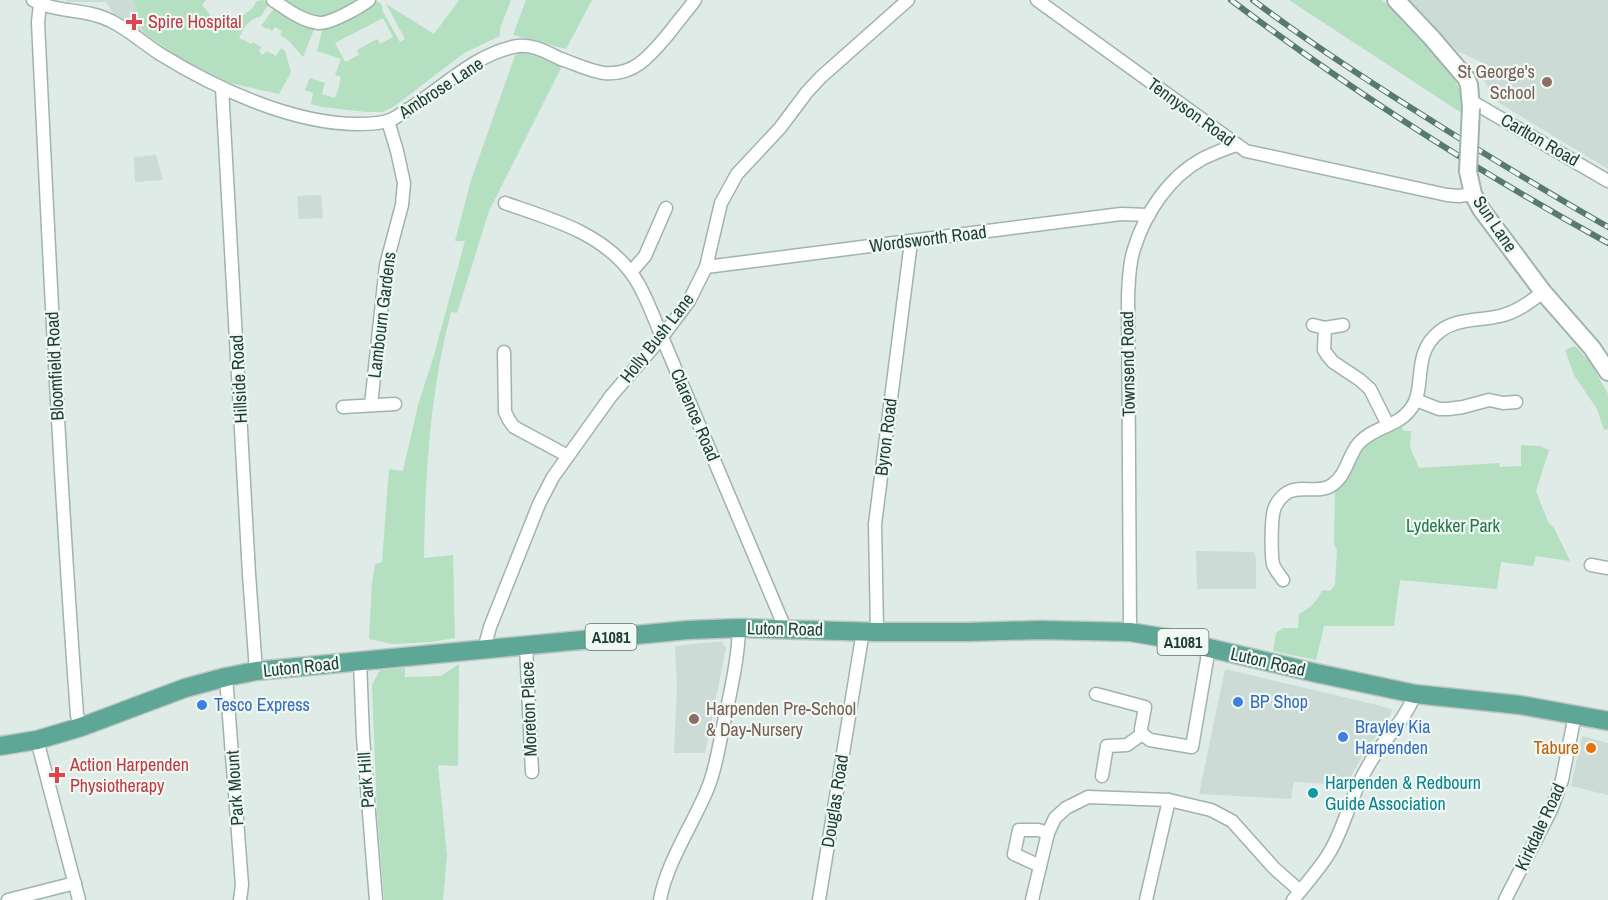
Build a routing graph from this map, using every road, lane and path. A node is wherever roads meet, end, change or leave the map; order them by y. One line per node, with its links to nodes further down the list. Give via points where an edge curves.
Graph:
1 (273, 0): 2 (street, via 302,18 321,24)
2 (369, 0)
3 (695, 0): 10 (street, Ambrose Lane, via 650,57 632,68 606,73 585,69 530,46 520,46 476,63)
4 (1036, 0): 11 (street, Tennyson Road)
5 (1396, 0): 9 (street, Sun Lane, via 1466,78)
6 (36, 2): 8 (street, Ambrose Lane, via 111,21); 49 (street, Bloomfield Road, via 54,359 77,715)
7 (900, 2): 18 (street, Holly Bush Lane, via 821,76 737,174 721,203)
8 (222, 88): 10 (street, Ambrose Lane, via 295,116 338,124); 43 (street, Hillside Road)
9 (1471, 104): 12 (street, Carlton Road); 13 (street, Sun Lane, bridge, via 1468,171)
10 (388, 121): 28 (street, Lambourn Gardens, via 404,183 386,264)
11 (1236, 145): 13 (street, Tennyson Road, via 1246,151 1447,195); 16 (street, Townsend Road, via 1204,157 1180,174)
12 (1608, 181)
13 (1473, 194): 20 (street, Sun Lane)
14 (505, 203): 19 (street, Clarence Road, via 579,230 607,248)
15 (666, 208): 19 (street, via 645,256)
16 (1149, 215): 17 (street, Wordsworth Road, via 1121,214); 38 (street, Townsend Road, via 1133,250 1128,294)
17 (911, 242): 18 (street, Wordsworth Road); 37 (street, Byron Road, via 875,524)
18 (706, 267): 22 (street, Holly Bush Lane, via 689,301)
19 (631, 272): 22 (street, Clarence Road)
20 (1543, 292): 24 (street, Sun Lane); 25 (street, via 1516,310 1498,317 1456,322 1438,333 1422,356)
21 (1343, 325): 30 (street, via 1319,327 1324,350 1333,362 1370,389)
22 (662, 337): 31 (street, Holly Bush Lane, via 611,396); 36 (street, Clarence Road)
23 (504, 352): 31 (street, via 505,412 509,420 514,427)
24 (1608, 372)
25 (1416, 400): 26 (street, via 1439,409 1489,400); 30 (street, via 1407,414)
26 (1516, 402)
27 (395, 404): 28 (street, Lambourn Gardens)
28 (371, 405): 29 (street, Lambourn Gardens)
29 (343, 407)
30 (1388, 425): 34 (street, via 1360,442 1332,485 1292,490 1279,500 1274,511 1272,552 1274,566)
31 (568, 456): 41 (street, Holly Bush Lane, via 543,497)
32 (1592, 565): 33 (street)
33 (1608, 568)
34 (1283, 580)
35 (739, 628): 36 (main road, Luton Road / A1081); 39 (main road, Luton Road / A1081); 64 (street, via 733,681 713,774)
36 (785, 628): 37 (main road, Luton Road / A1081)
37 (870, 632): 38 (main road, Luton Road / A1081); 65 (street, Douglas Road)
38 (1130, 632): 40 (main road, Luton Road / A1081)
39 (526, 645): 41 (main road, Luton Road / A1081); 53 (street, Moreton Place)
40 (1209, 648): 46 (main road, Luton Road / A1081); 50 (street, via 1192,747 1150,740)
41 (484, 650): 42 (main road, Luton Road / A1081)
42 (360, 661): 43 (main road, Luton Road / A1081); 63 (street, Park Hill)
43 (256, 671): 44 (main road, Luton Road / A1081)
44 (226, 677): 49 (main road, Luton Road / A1081, via 176,691); 62 (street, Park Mount)
45 (1096, 694): 50 (street, via 1145,707)
46 (1415, 694): 47 (main road, Luton Road / A1081); 59 (street, via 1402,720 1368,765 1331,851)
47 (1575, 715): 48 (main road, A1081); 68 (street, Kirkdale Road, via 1563,780)
48 (1608, 721)
49 (81, 727): 51 (main road, Luton Road / A1081)
50 (1142, 734): 54 (street, via 1127,746 1107,746)
51 (37, 740): 52 (main road, Luton Road / A1081); 58 (street)
52 (0, 746)
53 (532, 772)
54 (1102, 776)
55 (1169, 800): 56 (street, via 1089,797 1066,808); 59 (street, via 1211,810 1232,821); 67 (street)
56 (1048, 833): 57 (street); 57 (street, via 1019,830 1014,854)
57 (1040, 866): 66 (street)
58 (75, 883): 60 (street); 61 (street)
59 (1297, 896)
60 (9, 900)
61 (79, 900)
62 (240, 900)
63 (376, 900)
64 (660, 900)
65 (819, 900)
66 (1032, 900)
67 (1146, 900)
68 (1505, 900)

